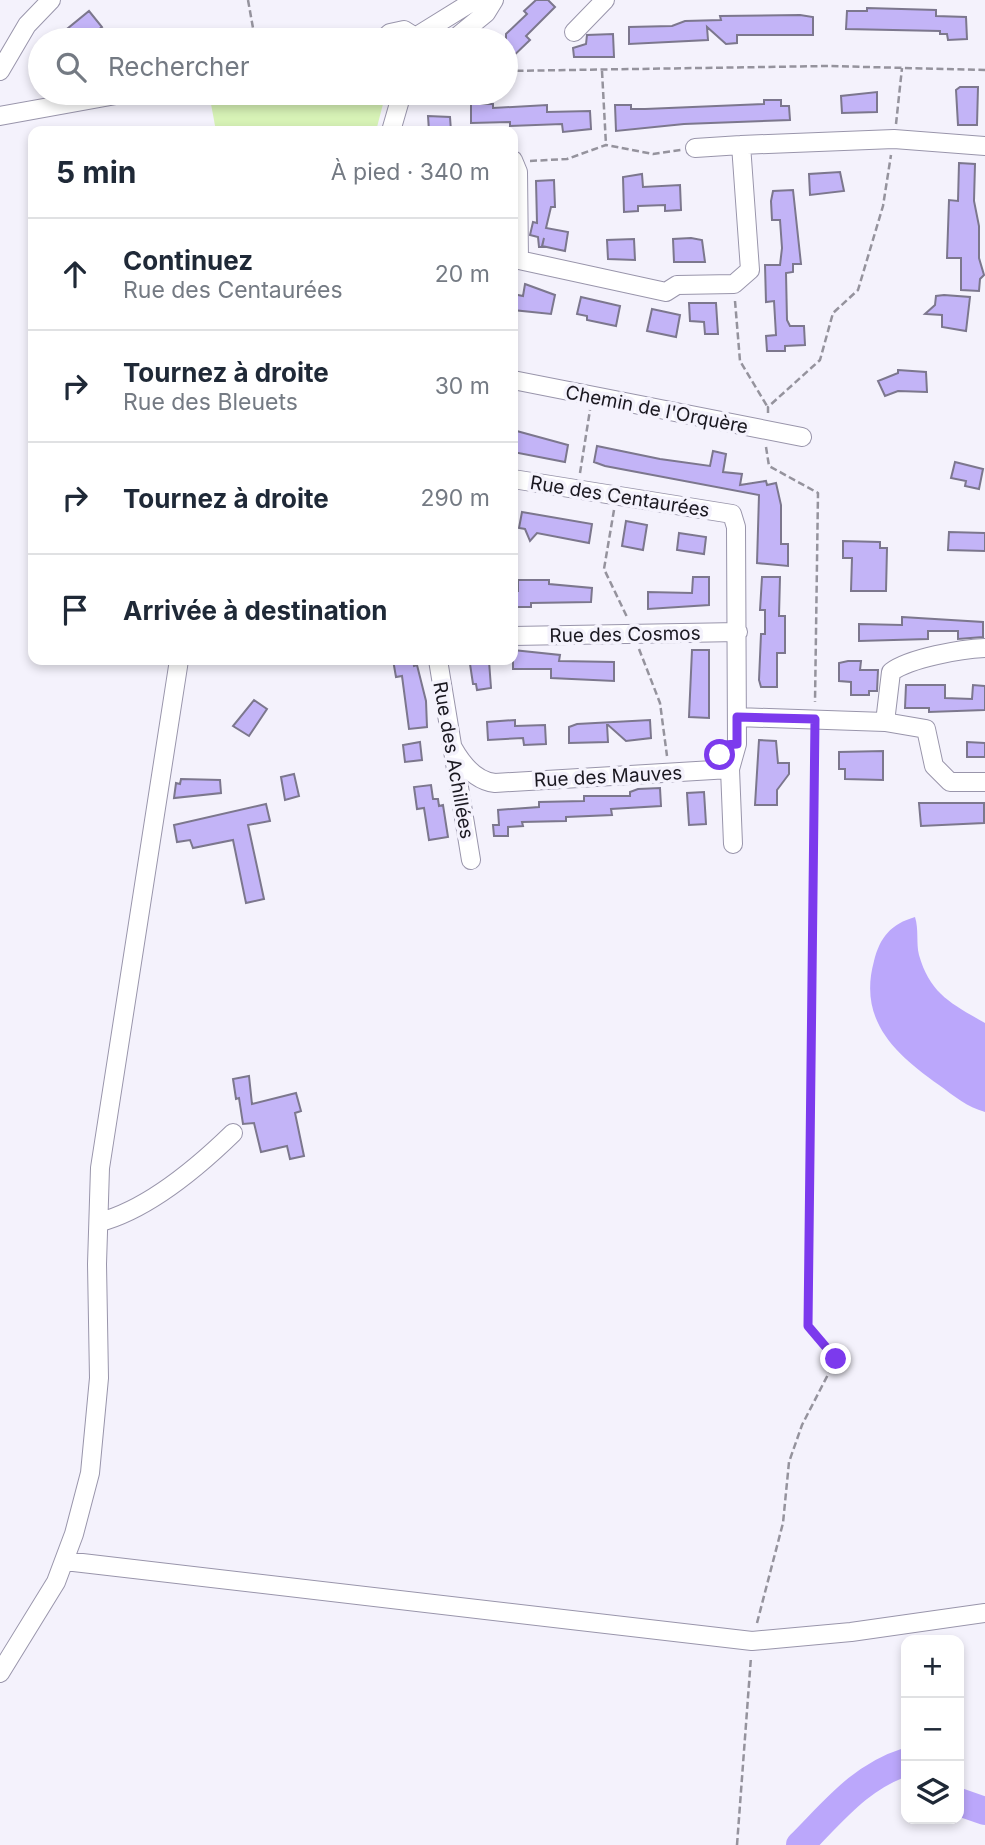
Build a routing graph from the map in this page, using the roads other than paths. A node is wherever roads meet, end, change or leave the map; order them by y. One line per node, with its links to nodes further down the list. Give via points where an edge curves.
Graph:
1 (51, 0): 8 (street, via 27,25)
2 (475, 0): 5 (street)
3 (494, 0): 6 (street)
4 (605, 0): 7 (street)
5 (434, 28)
6 (468, 28)
7 (574, 32)
8 (0, 71)
9 (61, 105): 11 (street)
10 (399, 105): 12 (street)
11 (0, 116)
12 (392, 126)
13 (741, 145): 14 (street, via 894,138); 15 (street); 16 (street, via 750,270 734,284 677,285 666,292 519,260)
14 (985, 146)
15 (695, 148)
16 (518, 216)
17 (518, 381): 18 (street, Chemin de l'Orquère)
18 (802, 437)
19 (518, 480): 20 (street, Rue des Centaurées, via 732,514)
20 (738, 632): 21 (street, Rue des Cosmos); 25 (street, Rue des Centaurées)
21 (518, 636)
22 (985, 649): 26 (street, via 958,649 903,663 891,672)
23 (178, 665): 35 (street, via 100,1168)
24 (439, 665): 27 (street, Rue des Achillées)
25 (737, 717): 26 (street); 28 (street, Rue des Centaurées, via 737,744)
26 (885, 722): 30 (street, via 926,729 934,766 950,782)
27 (453, 748): 29 (street, via 462,764); 31 (street, Rue des Achillées)
28 (730, 769): 29 (street, Rue des Mauves); 32 (street, Rue des Centaurées)
29 (485, 782): 31 (street)
30 (985, 782)
31 (464, 814): 33 (street, Rue des Achillées)
32 (733, 844)
33 (471, 860)
34 (233, 1133): 35 (street, via 209,1157 159,1192)
35 (100, 1222): 36 (street, via 99,1378 90,1473)
36 (65, 1561): 37 (street, via 752,1641); 38 (street)
37 (985, 1613)
38 (0, 1673)

